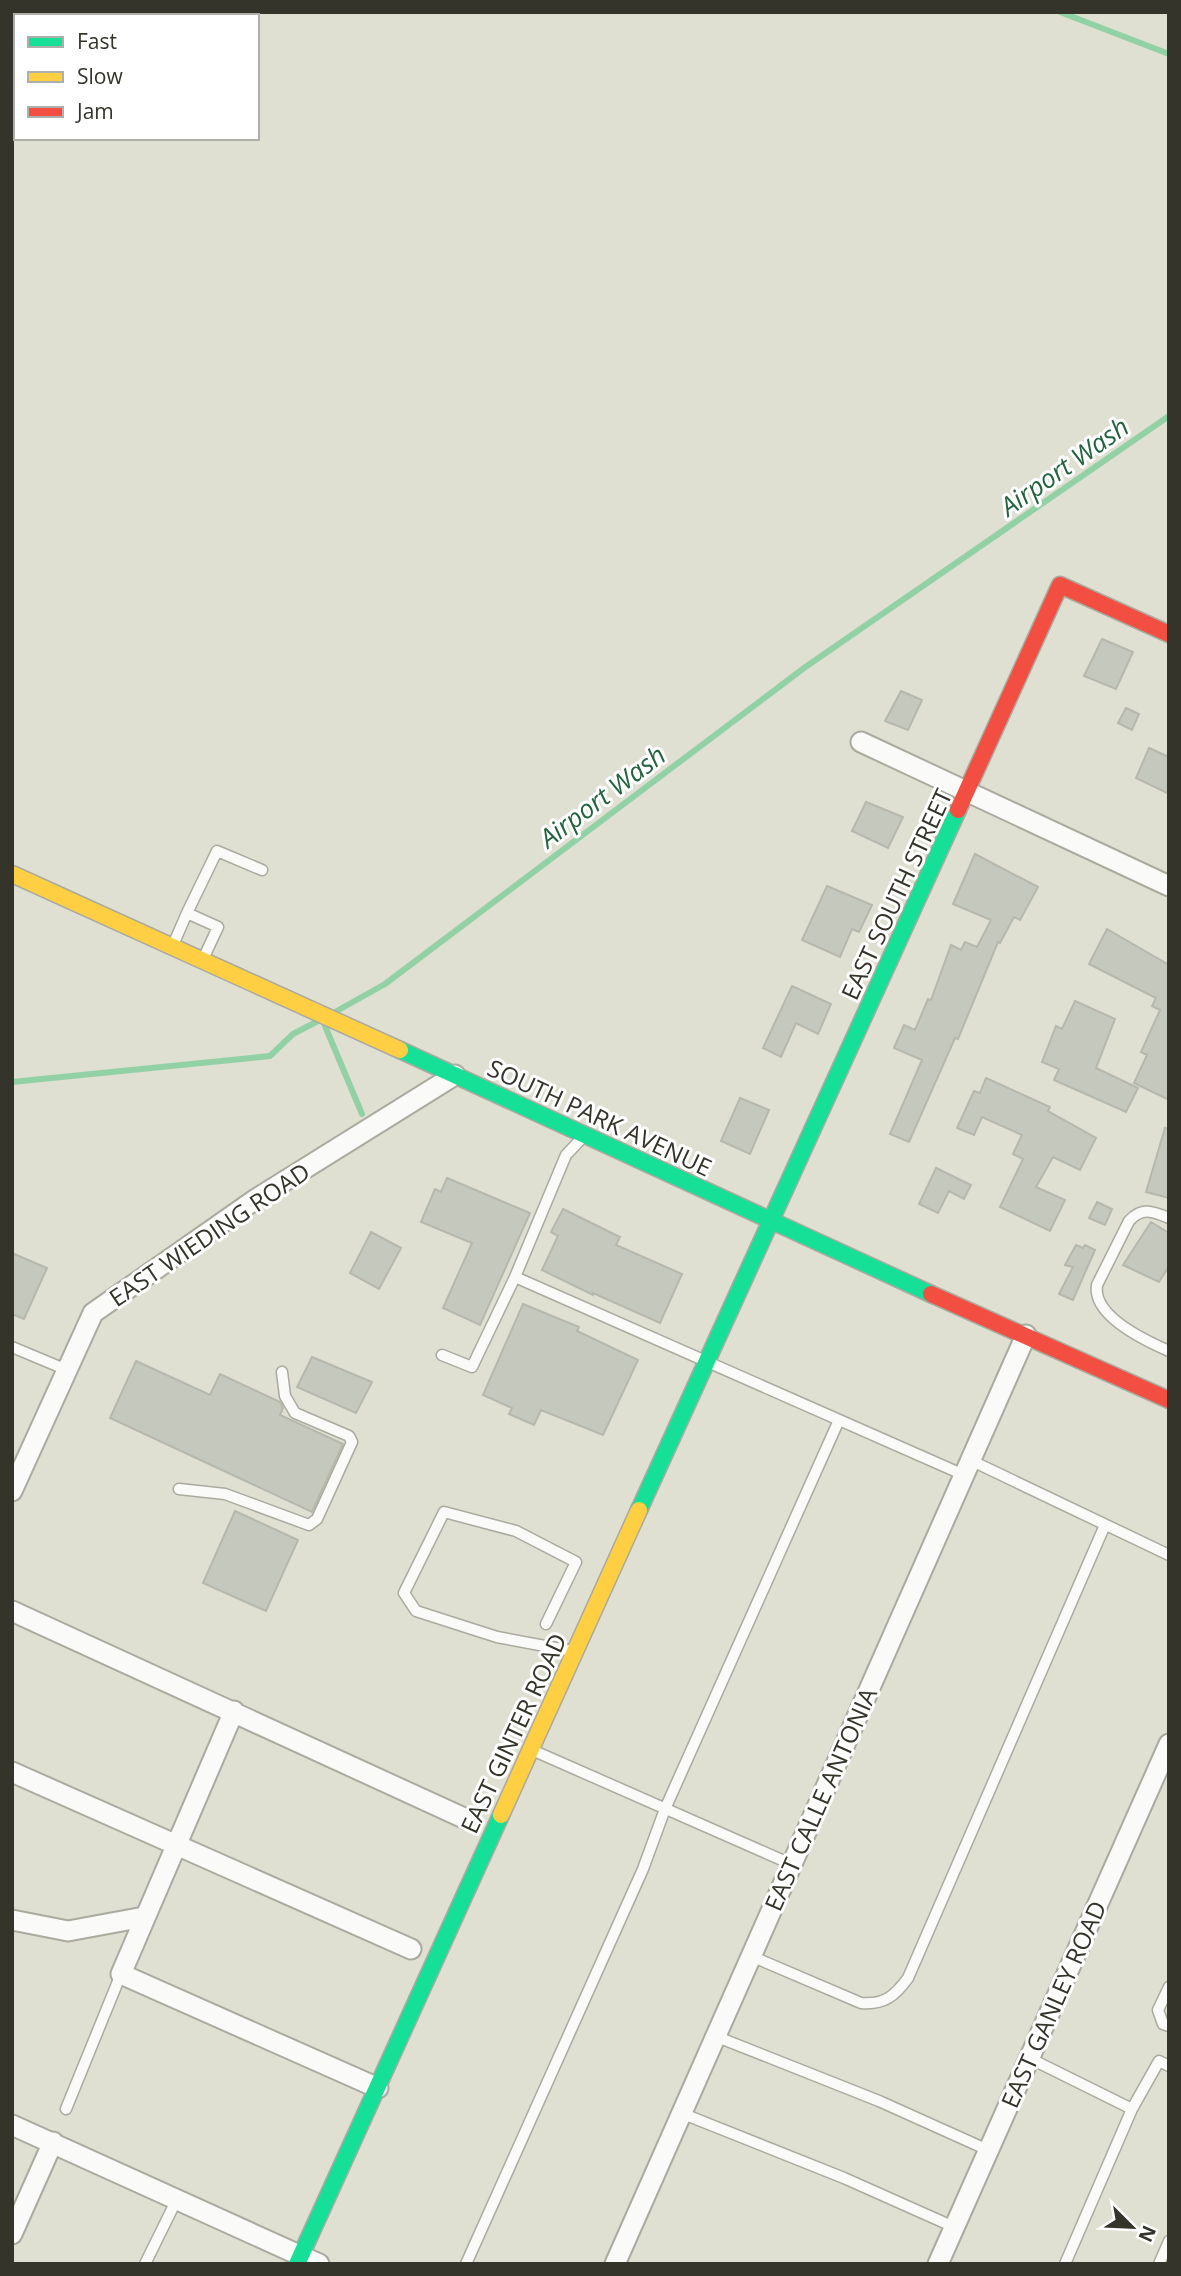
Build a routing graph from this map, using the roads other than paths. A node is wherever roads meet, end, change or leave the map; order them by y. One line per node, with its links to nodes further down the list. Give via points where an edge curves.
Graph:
1 (1169, 634): 3 (street, EAST SOUTH STREET, via 1060,585)
2 (861, 742): 3 (street)
3 (968, 792): 6 (street); 13 (street, EAST SOUTH STREET)
4 (262, 870): 7 (lane, via 217,851)
5 (12, 874): 8 (street, SOUTH PARK AVENUE)
6 (1169, 886)
7 (187, 913): 8 (lane); 9 (lane, via 218,927)
8 (172, 947): 9 (street, SOUTH PARK AVENUE)
9 (202, 960): 10 (street, SOUTH PARK AVENUE)
10 (455, 1075): 11 (street, SOUTH PARK AVENUE); 20 (street, EAST WIEDING ROAD, via 257,1199 93,1312)
11 (585, 1136): 13 (street, SOUTH PARK AVENUE); 14 (lane, via 566,1155)
12 (1169, 1218): 17 (lane, via 1152,1211 1136,1213 1096,1293 1119,1323)
13 (771, 1222): 15 (street, SOUTH PARK AVENUE); 19 (street, EAST GINTER ROAD)
14 (515, 1277): 18 (lane, via 472,1367); 19 (lane)
15 (1026, 1335): 22 (street, SOUTH PARK AVENUE); 24 (street, EAST CALLE ANTONIA)
16 (12, 1348): 20 (lane)
17 (1169, 1351)
18 (442, 1355)
19 (708, 1362): 23 (lane); 31 (street, EAST GINTER ROAD)
20 (67, 1370): 26 (street, EAST WIEDING ROAD)
21 (282, 1372): 25 (lane, via 285,1395 295,1413 349,1436 352,1442 317,1519 309,1525 225,1494)
22 (1169, 1400)
23 (839, 1420): 24 (lane); 36 (lane)
24 (967, 1468): 27 (lane); 39 (street, EAST CALLE ANTONIA)
25 (179, 1489)
26 (12, 1491)
27 (1105, 1525): 28 (lane); 43 (lane, via 899,1991 889,2000 861,2003)
28 (1169, 1555)
29 (12, 1611): 32 (street)
30 (546, 1624): 31 (lane, via 576,1562 516,1531 444,1512 404,1592 415,1611 497,1637)
31 (576, 1651): 34 (street, EAST GINTER ROAD)
32 (234, 1711): 37 (street); 38 (street)
33 (1169, 1744): 48 (street, EAST GANLEY ROAD)
34 (530, 1750): 36 (lane); 50 (street, EAST GINTER ROAD)
35 (12, 1772): 38 (street)
36 (665, 1809): 39 (lane); 64 (lane, via 637,1882)
37 (466, 1819)
38 (175, 1845): 40 (street); 42 (street)
39 (791, 1864): 43 (street, EAST CALLE ANTONIA)
40 (145, 1917): 41 (street, via 68,1931); 44 (street)
41 (12, 1920)
42 (411, 1950)
43 (751, 1956): 47 (street, EAST CALLE ANTONIA)
44 (121, 1974): 50 (street); 51 (lane)
45 (1169, 1987): 46 (lane, via 1158,2010 1163,2024)
46 (1169, 2026)
47 (715, 2036): 53 (street, EAST CALLE ANTONIA); 56 (lane)
48 (1029, 2058): 52 (lane); 56 (street, EAST GANLEY ROAD)
49 (1169, 2066): 52 (lane, via 1159,2061)
50 (377, 2088): 61 (street, EAST GINTER ROAD)
51 (66, 2109)
52 (1132, 2109): 67 (lane)
53 (681, 2113): 58 (lane); 65 (street, EAST CALLE ANTONIA)
54 (12, 2125): 55 (street)
55 (53, 2142): 57 (street); 59 (street)
56 (988, 2150): 58 (street, EAST GANLEY ROAD)
57 (177, 2199): 61 (street); 62 (lane)
58 (954, 2227): 66 (street, EAST GANLEY ROAD)
59 (12, 2234)
60 (1169, 2241): 68 (lane)
61 (299, 2260): 63 (street)
62 (145, 2264)
63 (320, 2264)
64 (466, 2264)
65 (615, 2264)
66 (938, 2264)
67 (1065, 2264)
68 (1159, 2264)

